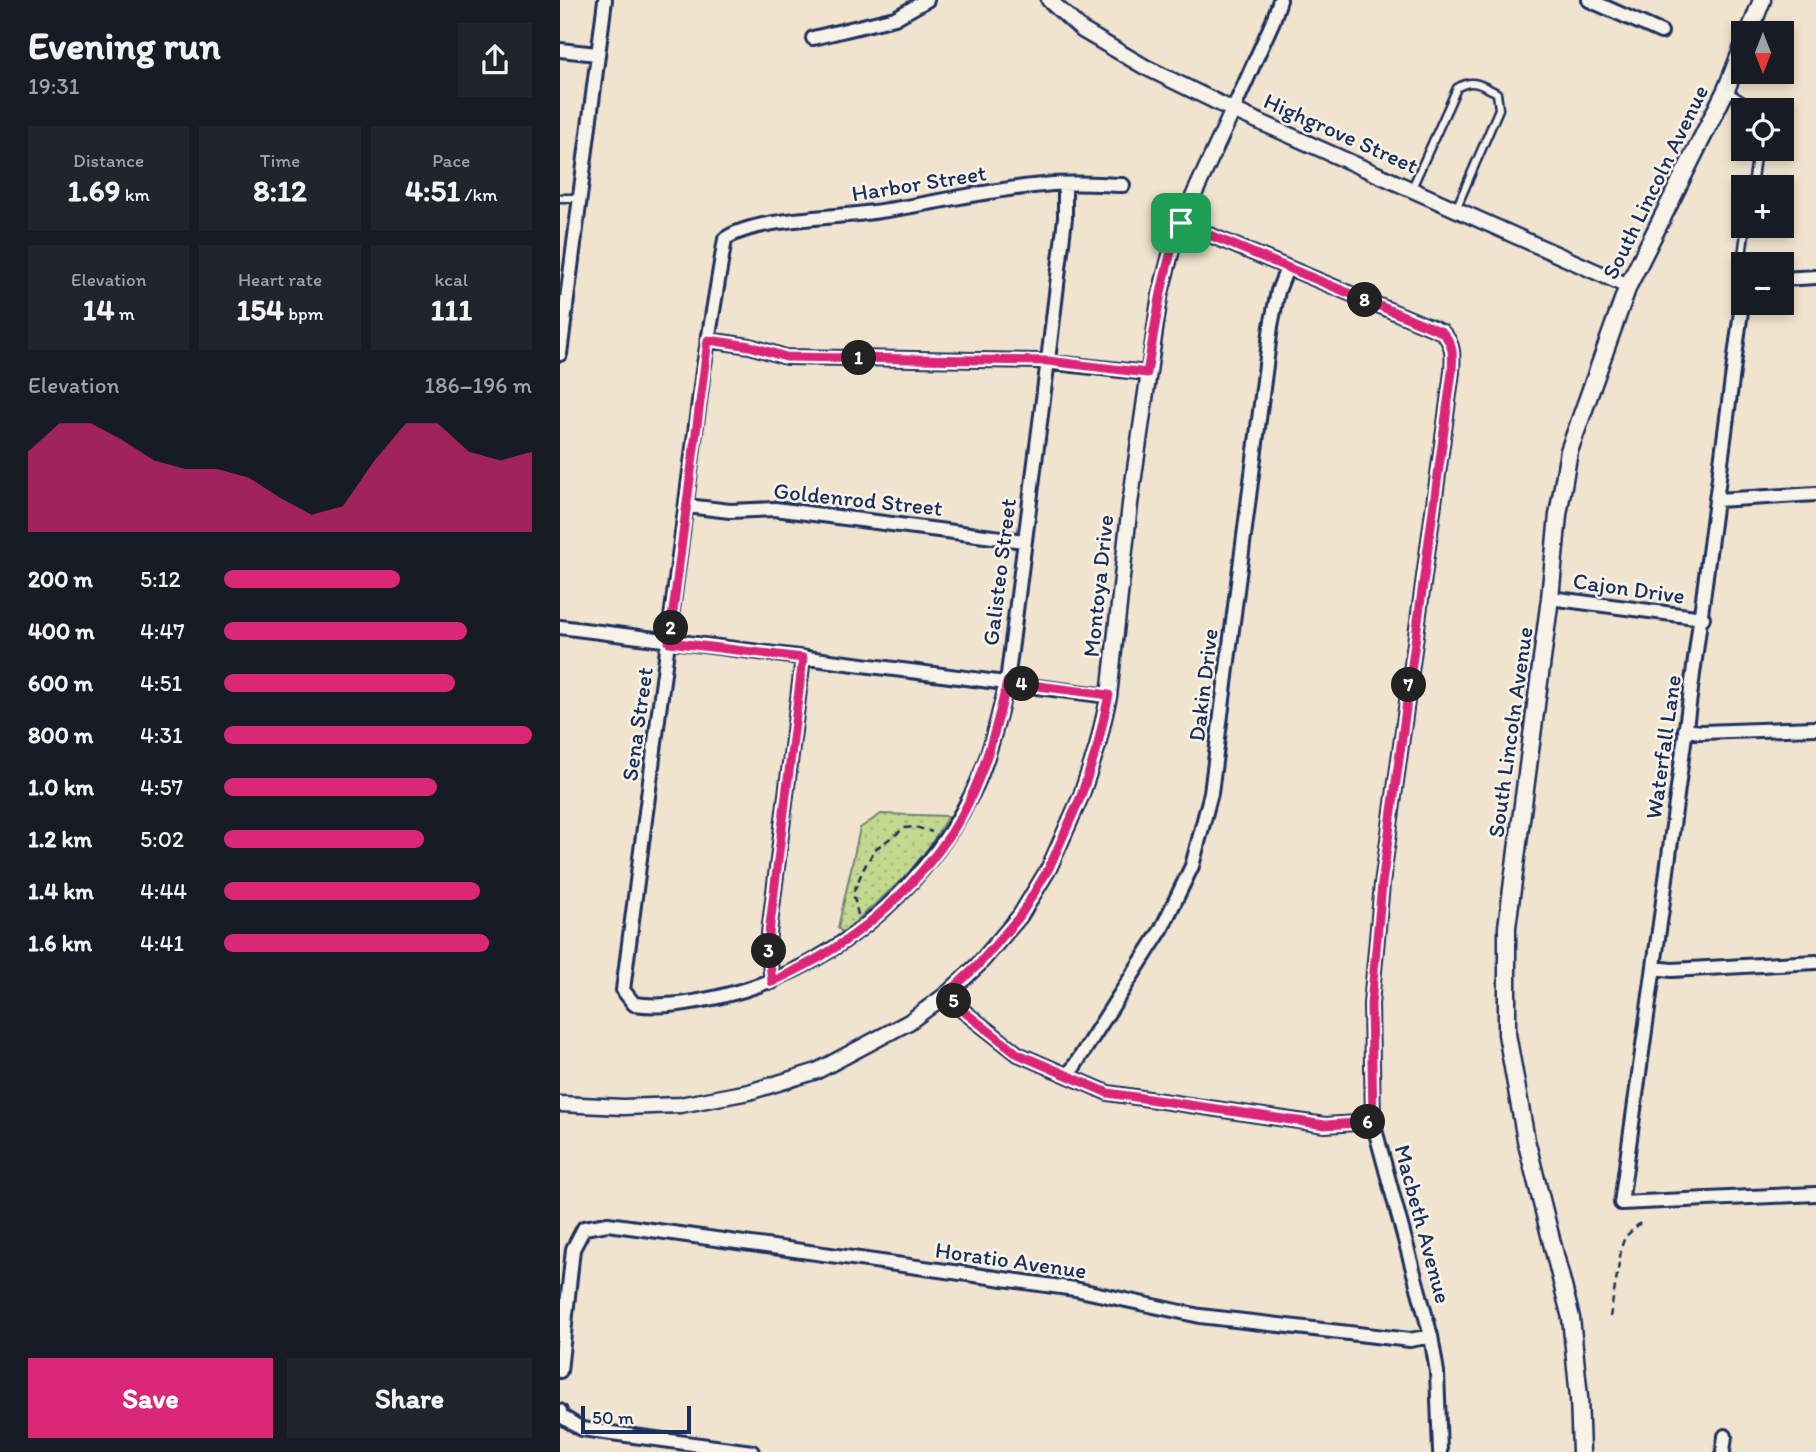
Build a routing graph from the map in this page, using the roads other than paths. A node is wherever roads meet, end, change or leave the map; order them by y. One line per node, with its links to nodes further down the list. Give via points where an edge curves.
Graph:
1 (605, 0): 11 (street)
2 (927, 0): 9 (street, via 895,18)
3 (1049, 0): 15 (street, Highgrove Street, via 1082,30)
4 (1279, 0): 15 (street, Montoya Drive)
5 (1589, 0): 8 (street)
6 (1762, 0): 7 (main road)
7 (1754, 21)
8 (1661, 32)
9 (813, 38)
10 (560, 50): 11 (street)
11 (597, 54): 20 (street)
12 (1731, 77): 13 (main road, South Lincoln Avenue)
13 (1726, 90): 14 (lane); 27 (main road, South Lincoln Avenue)
14 (1738, 98)
15 (1233, 110): 18 (street, Highgrove Street); 22 (street, Montoya Drive)
16 (1065, 184): 17 (street, Harbor Street); 23 (street, Harbor Street, via 806,218 736,231); 31 (street, Galisteo Street)
17 (1123, 186)
18 (1411, 190): 21 (street, Highgrove Street); 21 (lane, via 1457,88 1467,82 1478,84 1497,93 1499,109)
19 (560, 198): 20 (lane)
20 (579, 198): 30 (street)
21 (1456, 209): 27 (street, Highgrove Street)
22 (1181, 223): 24 (street, Macbeth Avenue); 32 (street, Montoya Drive, via 1160,295)
23 (724, 239): 29 (street, Sena Street)
24 (1287, 268): 51 (street, Dakin Drive, via 1271,326 1210,793 1192,866 1161,930); 53 (street, Macbeth Avenue, via 1442,332 1452,348 1382,884 1371,1004)
25 (1816, 277): 26 (street)
26 (1794, 278)
27 (1628, 286): 37 (main road, South Lincoln Avenue, via 1569,451)
28 (1741, 315): 34 (street, Waterfall Lane)
29 (708, 340): 31 (street, via 786,357); 35 (street, Sena Street)
30 (560, 354)
31 (1048, 361): 32 (street); 36 (street, Galisteo Street)
32 (1147, 373): 43 (street, Montoya Drive)
33 (1816, 494): 34 (street)
34 (1717, 500): 38 (street, Waterfall Lane)
35 (687, 506): 36 (street, Goldenrod Street, via 730,511 775,509); 40 (street, Sena Street)
36 (1024, 541): 42 (street, Galisteo Street)
37 (1550, 598): 38 (street, Cajon Drive); 61 (main road, South Lincoln Avenue, via 1507,927 1507,1034 1526,1140 1571,1318)
38 (1703, 618): 45 (street, Waterfall Lane)
39 (560, 627): 40 (street)
40 (669, 642): 41 (street); 50 (street, Sena Street, via 623,990)
41 (803, 658): 42 (street); 48 (street, via 768,944)
42 (1007, 682): 43 (street); 48 (street, Galisteo Street, via 974,791 932,859 863,928 821,957)
43 (1109, 695): 49 (street, Montoya Drive, via 1081,796 1049,868 1020,916)
44 (1816, 728): 45 (street)
45 (1685, 730): 47 (street, Waterfall Lane)
46 (1816, 962): 47 (street)
47 (1654, 968): 54 (street, Waterfall Lane, via 1621,1203)
48 (772, 982): 50 (street, Galisteo Street, via 701,1001 655,1007)
49 (947, 994): 51 (street, via 1018,1054); 52 (street, Montoya Drive, via 909,1023 817,1071 749,1092 680,1105)
50 (634, 1004)
51 (1068, 1076): 53 (street, via 1108,1093 1197,1107 1325,1125)
52 (560, 1104)
53 (1373, 1122): 55 (street, Macbeth Avenue)
54 (1816, 1194)
55 (1431, 1336): 56 (street, Horatio Avenue, via 1410,1339 1200,1316 1075,1289 608,1224 584,1227 573,1249); 60 (street, Macbeth Avenue)
56 (560, 1371)
57 (561, 1413): 59 (street, via 582,1429)
58 (1725, 1436): 62 (street)
59 (752, 1452)
60 (1440, 1452)
61 (1581, 1452)
62 (1723, 1452)

